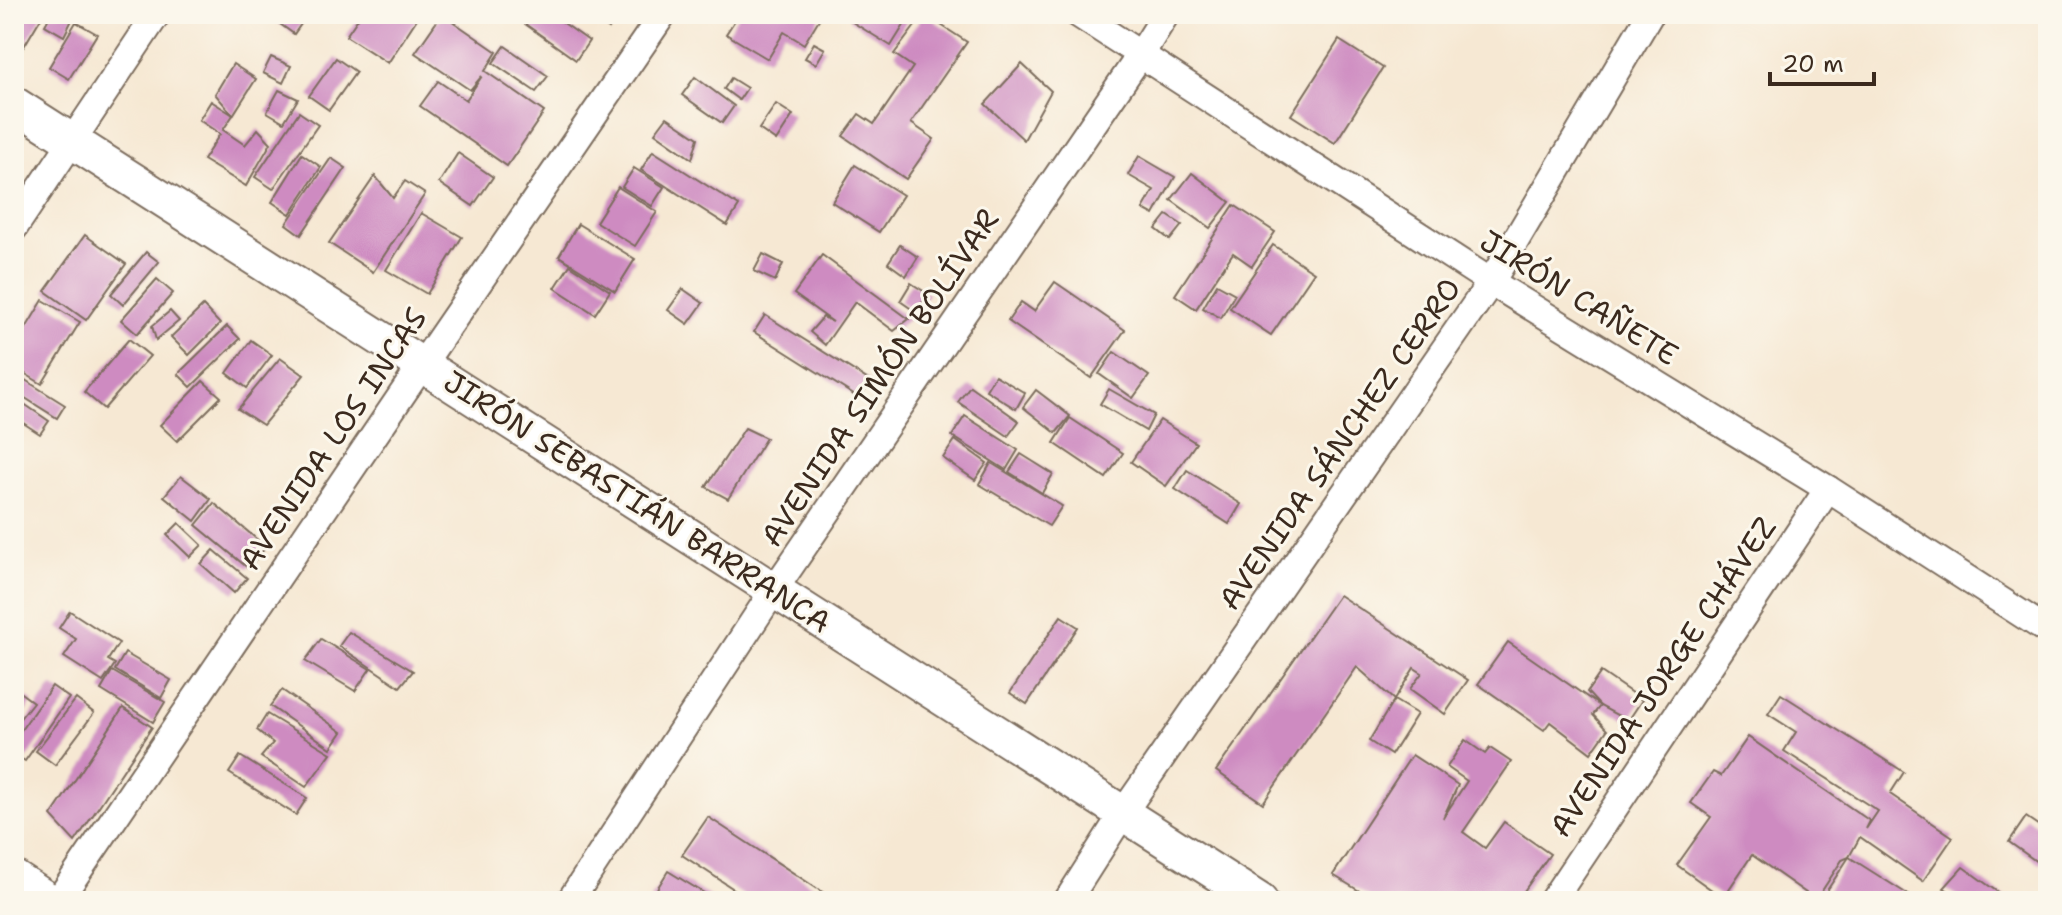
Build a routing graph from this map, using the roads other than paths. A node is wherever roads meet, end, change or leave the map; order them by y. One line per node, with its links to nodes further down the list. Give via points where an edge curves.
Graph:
1 (157, 14): 8 (street)
2 (663, 14): 11 (street, AVENIDA LOS INCAS)
3 (1078, 14): 6 (street, JIRÓN CAÑETE)
4 (1166, 14): 6 (street, AVENIDA SIMÓN BOLÍVAR)
5 (1650, 14): 10 (street, AVENIDA SÁNCHEZ CERRO)
6 (1141, 54): 10 (street, JIRÓN CAÑETE); 13 (street, AVENIDA SIMÓN BOLÍVAR)
7 (14, 104): 8 (street, JIRÓN SEBASTIÁN BARRANCA)
8 (72, 141): 9 (street); 11 (street, JIRÓN SEBASTIÁN BARRANCA)
9 (14, 228)
10 (1491, 282): 12 (street, JIRÓN CAÑETE); 15 (street, AVENIDA SÁNCHEZ CERRO)
11 (422, 365): 13 (street, JIRÓN SEBASTIÁN BARRANCA); 17 (street, AVENIDA LOS INCAS)
12 (1828, 489): 14 (street, JIRÓN CAÑETE); 21 (street, AVENIDA JORGE CHÁVEZ)
13 (774, 590): 15 (street, JIRÓN SEBASTIÁN BARRANCA); 18 (street, AVENIDA SIMÓN BOLÍVAR)
14 (2048, 631)
15 (1123, 813): 19 (street, AVENIDA SÁNCHEZ CERRO); 20 (street, JIRÓN SEBASTIÁN BARRANCA)
16 (14, 873): 17 (street)
17 (58, 901)
18 (570, 901)
19 (1067, 901)
20 (1260, 901)
21 (1552, 901)

